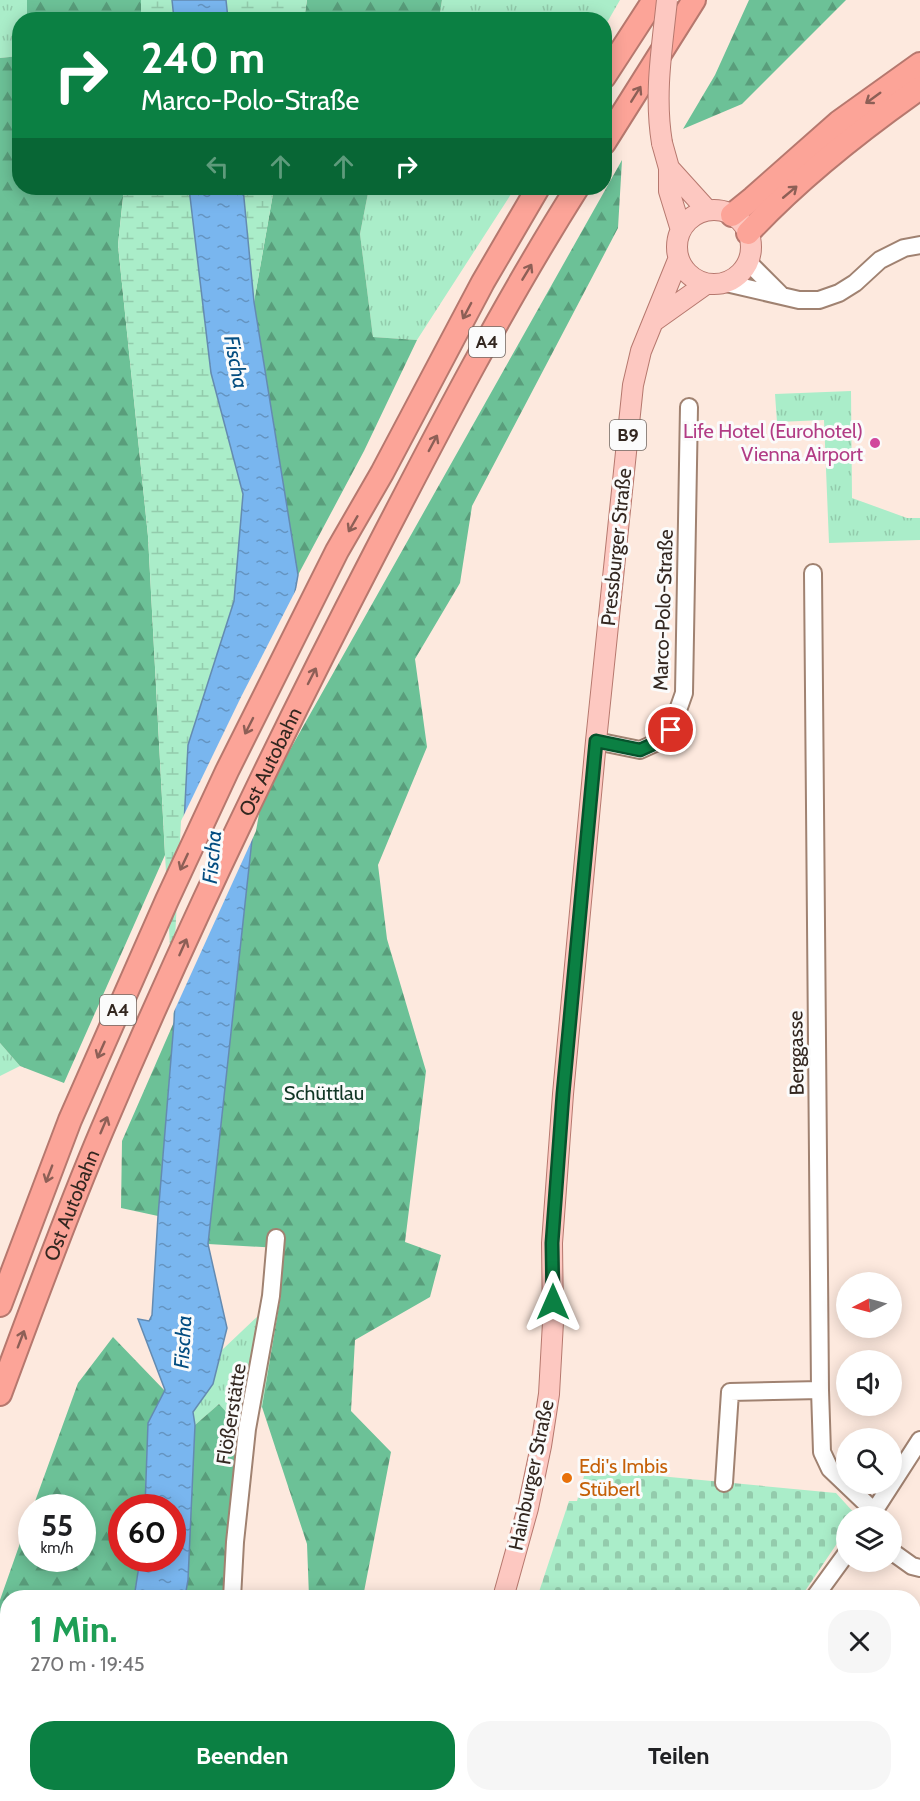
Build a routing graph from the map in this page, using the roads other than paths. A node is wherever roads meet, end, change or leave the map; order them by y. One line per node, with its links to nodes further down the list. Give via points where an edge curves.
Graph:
1 (654, 0): 5 (highway)
2 (667, 0): 8 (main road, B9, bridge, via 658,83 659,122)
3 (694, 0): 7 (highway, one-way to 3)
4 (920, 64): 12 (highway, one-way to 12, via 839,122)
5 (612, 65)
6 (920, 88): 14 (highway, one-way to 6, via 773,206 869,124)
7 (612, 130)
8 (669, 168): 11 (main road, B9); 13 (main road, B9, via 669,191)
9 (534, 195): 25 (highway, Ost Autobahn / A4, one-way to 25, via 338,550 227,771 70,1120)
10 (573, 195): 27 (highway, Ost Autobahn / A4, one-way to 10, via 112,1107 258,784 500,317)
11 (707, 210): 12 (main road); 13 (main road, via 692,217)
12 (732, 215): 14 (main road)
13 (681, 230): 16 (main road, B9, via 676,245)
14 (748, 233): 17 (main road)
15 (920, 245): 19 (street, via 880,260 839,293 819,300)
16 (678, 260): 18 (main road, via 689,276); 20 (main road, Pressburger Straße / B9)
17 (748, 262): 18 (main road, via 735,278); 19 (street)
18 (716, 283): 19 (street); 20 (main road)
19 (781, 295)
20 (654, 321): 23 (main road, Pressburger Straße / B9, via 633,385)
21 (689, 407): 23 (street, Marco-Polo-Straße, via 684,693 671,730 662,740 640,750)
22 (813, 573): 26 (street, Berggasse)
23 (596, 741): 36 (main road, Hainburger Straße / B9, via 552,1243 549,1394 528,1508)
24 (276, 1238): 35 (street, Flößerstätte, via 271,1296 248,1429)
25 (0, 1305)
26 (820, 1390): 29 (street, via 730,1392); 30 (street, Berggasse, via 822,1452 830,1469)
27 (0, 1394)
28 (920, 1440): 31 (street)
29 (723, 1483)
30 (865, 1506)
31 (878, 1506)
32 (902, 1559): 34 (street)
33 (836, 1568): 37 (street)
34 (920, 1568)
35 (232, 1590)
36 (504, 1590)
37 (820, 1590)

